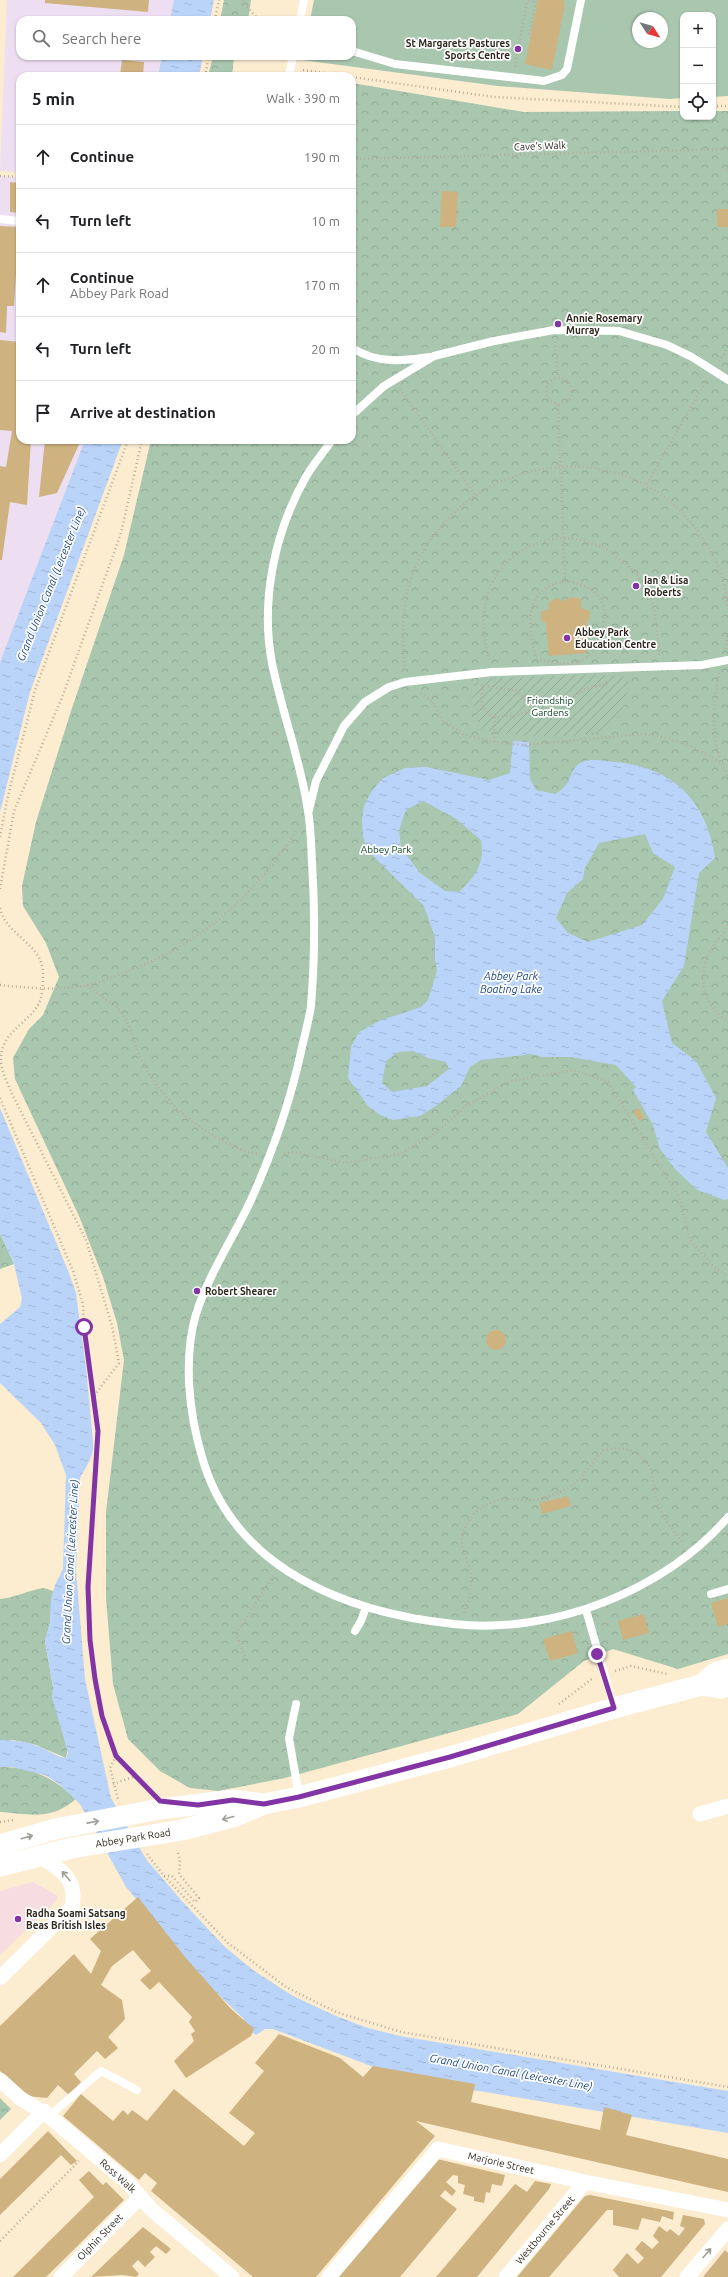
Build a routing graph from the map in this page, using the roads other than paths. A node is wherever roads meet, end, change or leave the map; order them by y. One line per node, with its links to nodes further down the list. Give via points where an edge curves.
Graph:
1 (304, 0): 3 (lane)
2 (581, 0): 4 (lane, via 567,69 562,75 544,81 395,64)
3 (301, 16)
4 (356, 52)
5 (292, 60): 6 (lane)
6 (290, 72)
7 (0, 219): 8 (lane)
8 (16, 221)
9 (356, 350): 10 (lane, via 378,359 401,361)
10 (434, 356): 11 (lane, via 554,330 619,332 667,345); 12 (lane, via 384,386)
11 (728, 380)
12 (356, 411)
13 (329, 444): 15 (lane, via 306,476 285,524 272,566 268,609 272,660 300,770)
14 (725, 661): 15 (lane, via 702,665 492,672 405,682 389,687 365,702 344,726 316,781)
15 (308, 813): 19 (lane, via 314,897 310,1010 295,1080 270,1154 196,1316 189,1358 190,1407 202,1457 212,1484 240,1528 279,1567 307,1583)
16 (728, 1517): 20 (lane, via 693,1551 661,1575)
17 (728, 1589): 18 (lane)
18 (711, 1594)
19 (366, 1607): 20 (lane, via 410,1618 461,1625 508,1624); 21 (lane, via 362,1621)
20 (586, 1610): 26 (lane)
21 (355, 1631)
22 (728, 1669): 23 (main road, Abbey Park Road, via 715,1673)
23 (701, 1686): 24 (main road, Abbey Park Road); 26 (main road, Abbey Park Road)
24 (728, 1686)
25 (296, 1704): 27 (lane, via 289,1738)
26 (614, 1708): 27 (main road, Abbey Park Road, via 450,1757)
27 (299, 1797): 28 (main road, Abbey Park Road)
28 (264, 1804): 31 (main road, Abbey Park Road, one-way to 28, via 158,1803 233,1800); 32 (main road, Abbey Park Road, one-way to 32, via 236,1816 164,1833 72,1848)
29 (728, 1806): 30 (street)
30 (700, 1814)
31 (0, 1845)
32 (40, 1856): 33 (main road, Abbey Park Road); 34 (street, one-way to 32, via 72,1907 73,1891 68,1877)
33 (0, 1866)
34 (0, 1978)
35 (0, 2080): 37 (street, Ross Walk, via 20,2098)
36 (137, 2090): 37 (lane, via 102,2071)
37 (47, 2113): 38 (street); 40 (street, Ross Walk, via 128,2183)
38 (0, 2155)
39 (585, 2182): 41 (street, Marjorie Street); 45 (street, Marjorie Street, via 438,2149); 46 (street, Westbourne Street)
40 (140, 2197): 43 (street, Olphin Street); 44 (street, Ross Walk)
41 (728, 2210)
42 (728, 2229): 47 (street, one-way to 42)
43 (61, 2277)
44 (232, 2277)
45 (329, 2277)
46 (506, 2277)
47 (687, 2277)

